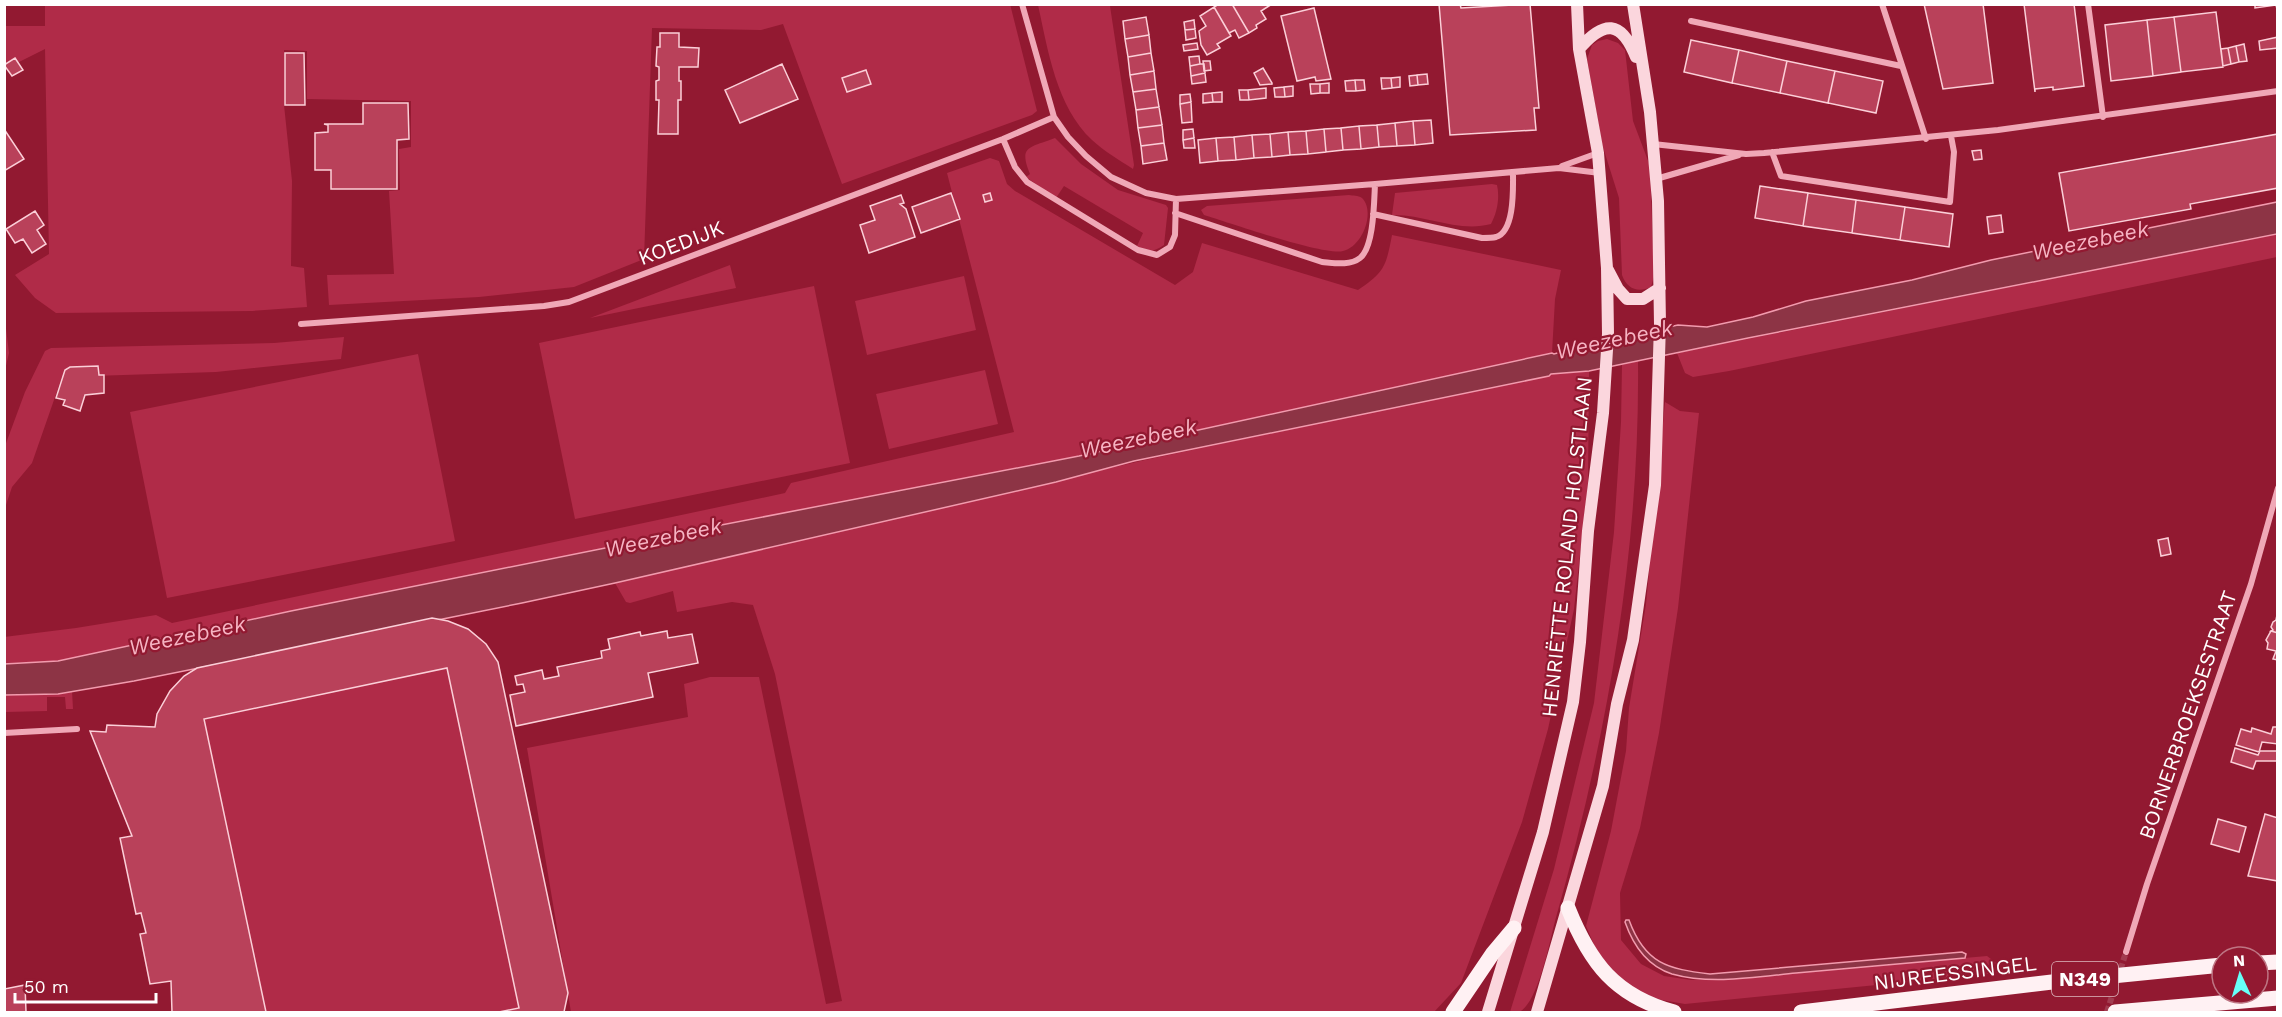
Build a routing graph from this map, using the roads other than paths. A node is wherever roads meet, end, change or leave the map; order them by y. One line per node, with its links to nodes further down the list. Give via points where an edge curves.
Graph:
1 (1022, 4): 11 (street)
2 (1577, 4): 7 (main road, HENRIËTTE ROLAND HOLSTLAAN)
3 (1633, 4): 9 (main road)
4 (1882, 4): 8 (street)
5 (2088, 4): 12 (street)
6 (1691, 21): 8 (street)
7 (1579, 49): 9 (main road, via 1597,31 1618,30 1630,41); 18 (main road, HENRIËTTE ROLAND HOLSTLAAN)
8 (1901, 66): 15 (street)
9 (1644, 74): 16 (main road)
10 (2277, 91): 12 (street)
11 (1054, 117): 14 (street, KOEDIJK); 25 (street, via 1086,156 1111,177 1146,193)
12 (2103, 117): 13 (street)
13 (1951, 135): 15 (street); 17 (street, via 1954,152 1950,202 1781,176)
14 (1003, 139): 26 (street, via 1015,167 1028,182 1138,250 1157,255 1170,247 1175,235); 30 (street, KOEDIJK, via 569,302)
15 (1926, 139): 17 (street)
16 (1653, 144): 19 (street); 23 (main road)
17 (1772, 152): 19 (street)
18 (1598, 153): 20 (street); 22 (main road, HENRIËTTE ROLAND HOLSTLAAN)
19 (1746, 154): 23 (street)
20 (1559, 168): 21 (street); 22 (street)
21 (1513, 172): 24 (street); 27 (street, via 1506,230 1497,237 1482,238)
22 (1600, 172): 28 (main road, HENRIËTTE ROLAND HOLSTLAAN)
23 (1656, 179): 29 (main road)
24 (1375, 184): 25 (street); 27 (street)
25 (1176, 199): 26 (street)
26 (1175, 213): 27 (street, via 1323,262 1344,263 1359,259 1368,249)
27 (1373, 214)
28 (1607, 267): 29 (main road, via 1627,299 1643,299); 35 (main road, HENRIËTTE ROLAND HOLSTLAAN, via 1606,373 1573,702 1543,832)
29 (1660, 288): 34 (main road, via 1655,485 1633,640 1603,786)
30 (301, 324)
31 (2277, 488): 36 (street, BORNERBROEKSESTRAAT, via 2250,584)
32 (77, 729): 33 (street)
33 (4, 733)
34 (1568, 908): 41 (main road); 42 (main road, via 1580,938 1611,981 1630,995)
35 (1514, 928): 39 (main road); 40 (main road, HENRIËTTE ROLAND HOLSTLAAN)
36 (2126, 952)
37 (2210, 966): 43 (main road, NIJREESSINGEL / N349)
38 (2277, 998): 44 (main road, N349)
39 (1453, 1012)
40 (1488, 1012)
41 (1537, 1012)
42 (1674, 1012)
43 (1801, 1012)
44 (2115, 1012)

